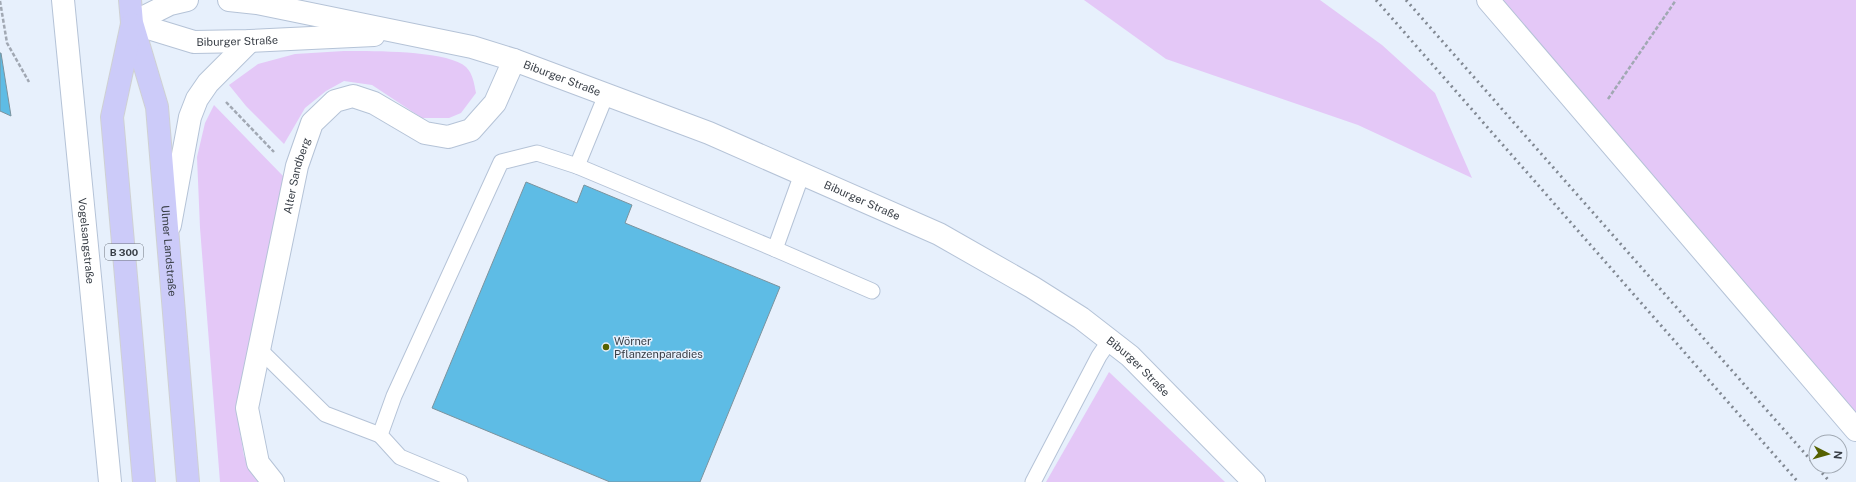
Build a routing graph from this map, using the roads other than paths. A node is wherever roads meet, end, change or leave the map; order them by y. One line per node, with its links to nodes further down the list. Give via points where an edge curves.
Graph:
1 (63, 0): 20 (street, Vogelsangstraße)
2 (130, 0): 6 (main road, Ulmer Landstraße / B 300)
3 (187, 0): 6 (street, via 170,4)
4 (229, 0): 7 (street, Biburger Straße, via 257,3)
5 (1488, 0): 18 (street)
6 (132, 23): 8 (street, Biburger Straße, via 194,42); 13 (main road, Ulmer Landstraße / B 300, via 157,103); 21 (main road, Ulmer Landstraße / B 300, via 112,117)
7 (405, 33): 8 (street, Biburger Straße); 9 (street, Biburger Straße, via 472,47)
8 (250, 41): 13 (street, via 208,83 190,117)
9 (514, 60): 10 (street, Biburger Straße); 17 (street, Alter Sandberg, via 495,102 471,130 448,137 425,133 374,102 352,96 335,101 312,123 297,166)
10 (606, 95): 11 (lane); 12 (street, Biburger Straße, via 709,133)
11 (577, 166): 14 (lane); 19 (lane, via 537,153 502,162 394,396)
12 (802, 174): 14 (lane); 16 (street, Biburger Straße, via 939,234 1032,287)
13 (168, 236): 22 (main road, Ulmer Landstraße / B 300)
14 (775, 249): 15 (lane)
15 (872, 291)
16 (1110, 340): 25 (lane, via 1095,363); 26 (street, Biburger Straße, via 1130,356)
17 (259, 349): 19 (lane, via 325,414); 23 (street, Alter Sandberg, via 247,408 258,463)
18 (1856, 430)
19 (380, 435): 24 (lane, via 400,457)
20 (110, 482)
21 (144, 482)
22 (188, 482)
23 (272, 482)
24 (460, 482)
25 (1033, 482)
26 (1254, 482)

